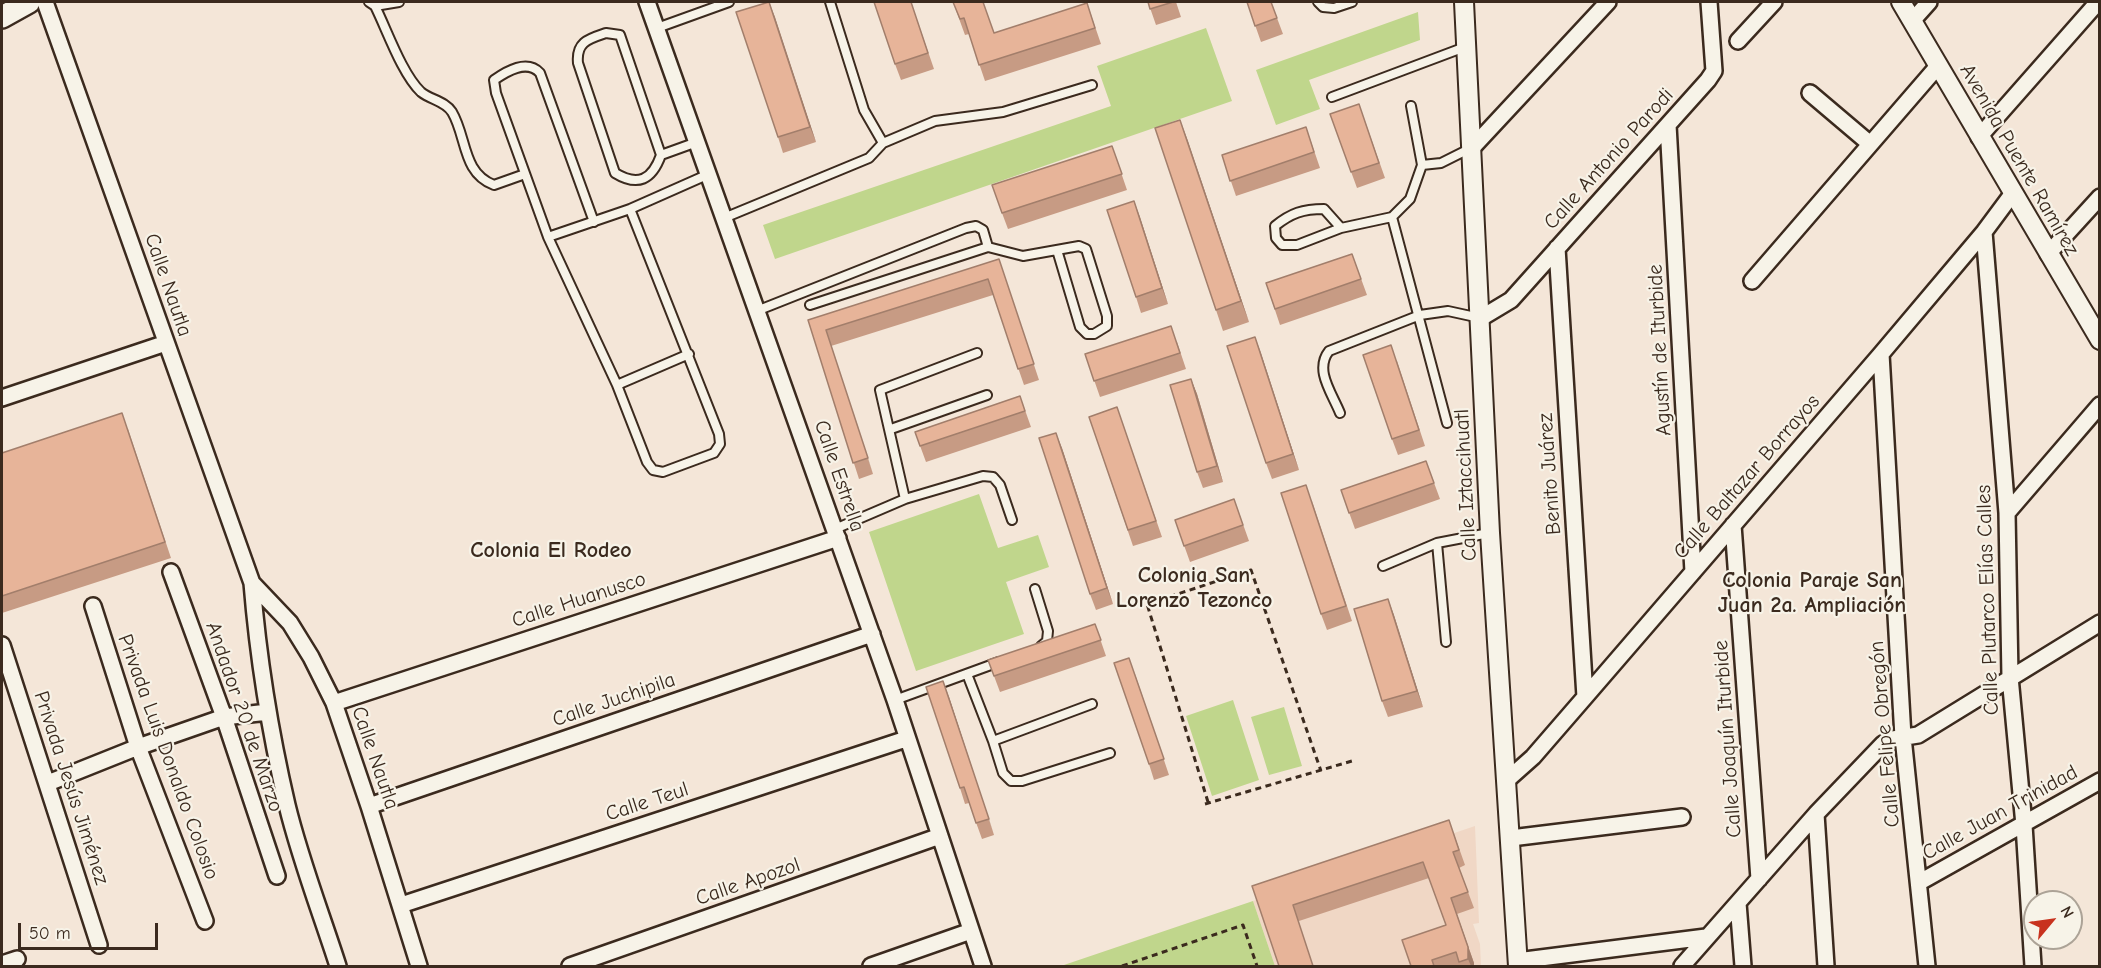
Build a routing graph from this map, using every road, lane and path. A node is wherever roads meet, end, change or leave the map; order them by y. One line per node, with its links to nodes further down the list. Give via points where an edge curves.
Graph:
1 (29, 2): 17 (main road)
2 (45, 2): 56 (street, Calle Nautla)
3 (399, 2): 16 (lane)
4 (647, 2): 19 (street, Calle Estrella)
5 (729, 2): 19 (lane)
6 (830, 2): 30 (lane, via 864,110)
7 (1318, 2): 8 (lane, via 1334,8)
8 (1352, 2)
9 (1464, 2): 21 (street, Calle Iztaccihuatl)
10 (1608, 2): 32 (street)
11 (1709, 2): 27 (street, Calle Antonio Parodi, via 1714,71)
12 (1774, 2): 20 (street)
13 (1900, 2): 18 (street, Avenida Puente Ramírez)
14 (1929, 2): 18 (street)
15 (2098, 2): 28 (street)
16 (372, 4): 35 (lane, via 410,77 422,92 447,106 453,115 473,169 494,185)
17 (2, 17)
18 (1912, 21): 22 (street, Avenida Puente Ramírez)
19 (657, 28): 29 (street, Calle Estrella)
20 (1737, 41)
21 (1466, 46): 25 (lane); 32 (street, Calle Iztaccihuatl)
22 (1938, 66): 28 (street, Avenida Puente Ramírez); 31 (street)
23 (1092, 85): 30 (lane, via 1003,112 935,121)
24 (1810, 93): 31 (street)
25 (1332, 98)
26 (1411, 106): 34 (lane)
27 (1668, 125): 47 (street, Calle Antonio Parodi); 76 (street, Agustín de Iturbide)
28 (1979, 136): 37 (street, Avenida Puente Ramírez)
29 (697, 142): 33 (lane); 36 (street, Calle Estrella)
30 (884, 143): 41 (lane, via 869,158)
31 (1869, 143): 50 (street)
32 (1472, 148): 34 (lane, via 1441,163); 54 (street, Calle Iztaccihuatl)
33 (662, 155): 33 (lane, via 620,35 606,33 585,40 577,51 578,63 615,173 628,181 643,180 656,169)
34 (1422, 165): 40 (lane, via 1410,199)
35 (525, 174): 42 (lane, via 494,81 526,65 540,73); 45 (lane)
36 (709, 174): 39 (lane); 41 (street, Calle Estrella)
37 (2013, 193): 44 (street, Calle Baltazar Borrayos); 49 (street, Avenida Puente Ramírez)
38 (2100, 197): 49 (street)
39 (630, 209): 42 (lane); 58 (lane)
40 (1392, 217): 43 (lane); 53 (lane)
41 (724, 218): 52 (street, Calle Estrella)
42 (594, 222): 45 (lane)
43 (1341, 228): 43 (lane, via 1324,209 1291,213 1275,226 1276,238 1282,245 1297,245)
44 (1984, 232): 59 (street, Calle Baltazar Borrayos); 68 (street, Calle Plutarco Elías Calles)
45 (548, 237): 60 (lane)
46 (988, 247): 48 (lane, via 1023,256); 51 (lane); 52 (lane, via 982,230 976,226 966,228)
47 (1557, 248): 54 (street, Calle Antonio Parodi, via 1511,300); 88 (street, Benito Juárez)
48 (1058, 250): 48 (lane, via 1079,246 1090,255 1107,316 1107,326 1094,334 1087,334 1080,327)
49 (2048, 254): 55 (street, Avenida Puente Ramírez)
50 (1752, 280)
51 (810, 305)
52 (759, 310): 72 (street, Calle Estrella)
53 (1420, 315): 54 (lane, via 1448,311); 64 (lane, via 1329,351 1322,360 1322,369); 65 (lane)
54 (1481, 318): 71 (street, Calle Iztaccihuatl)
55 (2100, 340)
56 (166, 343): 62 (street); 77 (street, Calle Nautla)
57 (977, 353): 66 (lane, via 880,390)
58 (689, 354): 60 (lane); 60 (lane, via 719,434 720,444 714,453 663,472 653,470)
59 (1881, 354): 70 (street, Calle Baltazar Borrayos); 94 (street, Calle Felipe Obregón)
60 (617, 385)
61 (987, 395): 66 (lane)
62 (2, 398)
63 (2100, 405): 68 (street)
64 (1340, 413)
65 (1447, 423)
66 (891, 429): 67 (lane)
67 (905, 498): 69 (lane, via 983,476 993,477 1000,485); 72 (lane)
68 (2007, 513): 87 (street, Calle Plutarco Elías Calles)
69 (1012, 520)
70 (1733, 525): 76 (street, Calle Baltazar Borrayos); 111 (street, Calle Joaquín Iturbide)
71 (1490, 533): 73 (lane); 101 (street, Calle Iztaccihuatl)
72 (836, 534): 81 (street, Calle Estrella); 90 (street, Calle Huanusco)
73 (1437, 543): 74 (lane); 82 (lane)
74 (1383, 566)
75 (171, 572): 93 (street, Andador 20 de Marzo)
76 (1693, 572): 88 (street, Calle Baltazar Borrayos)
77 (252, 583): 90 (street, Calle Nautla, via 290,623); 92 (street, Calle Nautla)
78 (1035, 589): 84 (lane, via 1048,631 1047,641)
79 (93, 606): 97 (street, Privada Luis Donaldo Colosio)
80 (2100, 623): 87 (street)
81 (872, 634): 89 (street, Calle Estrella); 104 (street, Calle Juchipila)
82 (1446, 642)
83 (2, 645): 103 (street, Privada Jesús Jiménez)
84 (1029, 652)
85 (1008, 659): 86 (lane)
86 (967, 674): 89 (lane); 96 (lane)
87 (2010, 677): 94 (street, via 1918,735); 107 (street, Calle Plutarco Elías Calles)
88 (1585, 697): 101 (street, Calle Baltazar Borrayos, via 1533,757)
89 (895, 700): 95 (street, Calle Estrella)
90 (334, 703): 104 (street, Calle Nautla)
91 (1092, 704): 96 (lane)
92 (268, 712): 93 (street); 122 (street, Calle Nautla, via 287,806)
93 (224, 717): 97 (street); 110 (street, Andador 20 de Marzo)
94 (1903, 737): 105 (street, via 1883,744); 112 (street, Calle Felipe Obregón)
95 (906, 739): 108 (street, Calle Estrella); 114 (street, Calle Teul)
96 (993, 741): 98 (lane, via 1003,773 1011,781)
97 (138, 747): 103 (street); 115 (street, Privada Luis Donaldo Colosio)
98 (1110, 753)
99 (1352, 762): 100 (path)
100 (1321, 771): 100 (path, via 1207,803 1147,604 1251,570)
101 (1506, 781): 109 (street, Calle Iztaccihuatl)
102 (2100, 781): 107 (street, Calle Juan Trinidad)
103 (48, 783): 118 (street, Privada Jesús Jiménez)
104 (369, 806): 114 (street, Calle Nautla)
105 (1816, 814): 111 (street); 131 (street)
106 (1682, 817): 109 (street)
107 (2024, 825): 112 (street, Calle Juan Trinidad); 133 (street, Calle Plutarco Elías Calles)
108 (940, 837): 116 (street, Calle Estrella); 124 (street, Calle Apozol)
109 (1511, 838): 121 (street, Calle Iztaccihuatl)
110 (277, 876)
111 (1759, 879): 113 (street)
112 (1920, 882): 132 (street, Calle Felipe Obregón)
113 (1738, 903): 117 (street); 130 (street)
114 (401, 905): 123 (street, Calle Nautla)
115 (205, 921)
116 (971, 931): 125 (street); 126 (street, Calle Estrella)
117 (1706, 937): 121 (street); 129 (street)
118 (99, 945)
119 (17, 959): 120 (street)
120 (2, 964)
121 (1517, 964)
122 (338, 966)
123 (419, 966)
124 (570, 966)
125 (871, 966)
126 (983, 966)
127 (1122, 966): 128 (path, via 1243,925)
128 (1257, 966)
129 (1682, 966)
130 (1743, 966)
131 (1826, 966)
132 (1927, 966)
133 (2033, 966)

